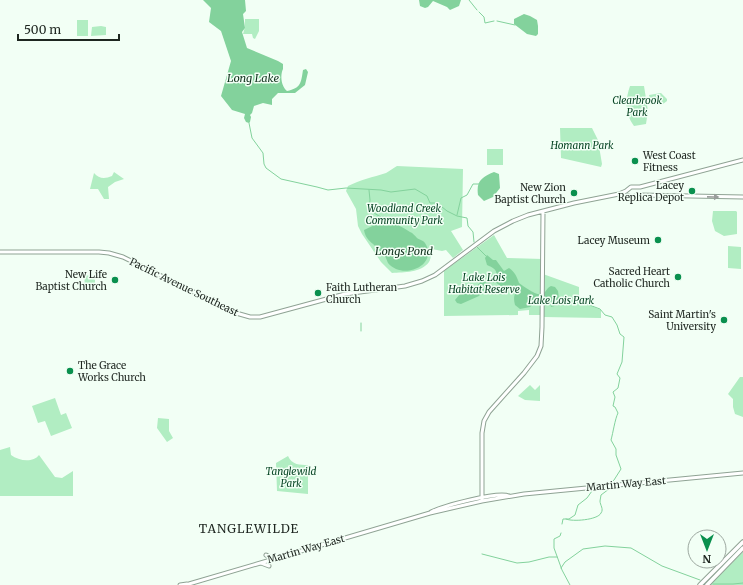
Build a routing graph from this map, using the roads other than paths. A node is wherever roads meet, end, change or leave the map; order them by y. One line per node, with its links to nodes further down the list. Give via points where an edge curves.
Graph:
1 (743, 160): 2 (main road)
2 (636, 187): 3 (main road, via 631,186); 6 (main road)
3 (627, 190): 4 (main road, Pacific Avenue Southeast); 5 (main road)
4 (619, 194): 5 (main road, Pacific Avenue Southeast); 8 (main road, Pacific Avenue Southeast)
5 (629, 195): 6 (main road)
6 (636, 196): 7 (main road, one-way to 7)
7 (743, 198)
8 (543, 212): 9 (main road, Pacific Avenue Southeast, via 502,226 422,281 405,286 347,294 260,318 236,313 113,254); 11 (main road, via 542,343 524,373 488,412 483,423)
9 (0, 251)
10 (743, 473): 11 (main road, Martin Way East, via 509,496 507,494)
11 (482, 499): 15 (main road, Martin Way East, via 448,506)
12 (743, 542): 20 (highway)
13 (743, 548): 21 (highway)
14 (266, 555): 15 (main road)
15 (273, 559): 16 (main road, Martin Way East)
16 (259, 563): 17 (main road); 18 (main road, Martin Way East)
17 (269, 566)
18 (188, 584): 19 (main road, Martin Way East)
19 (180, 585)
20 (700, 585)
21 (707, 585)

